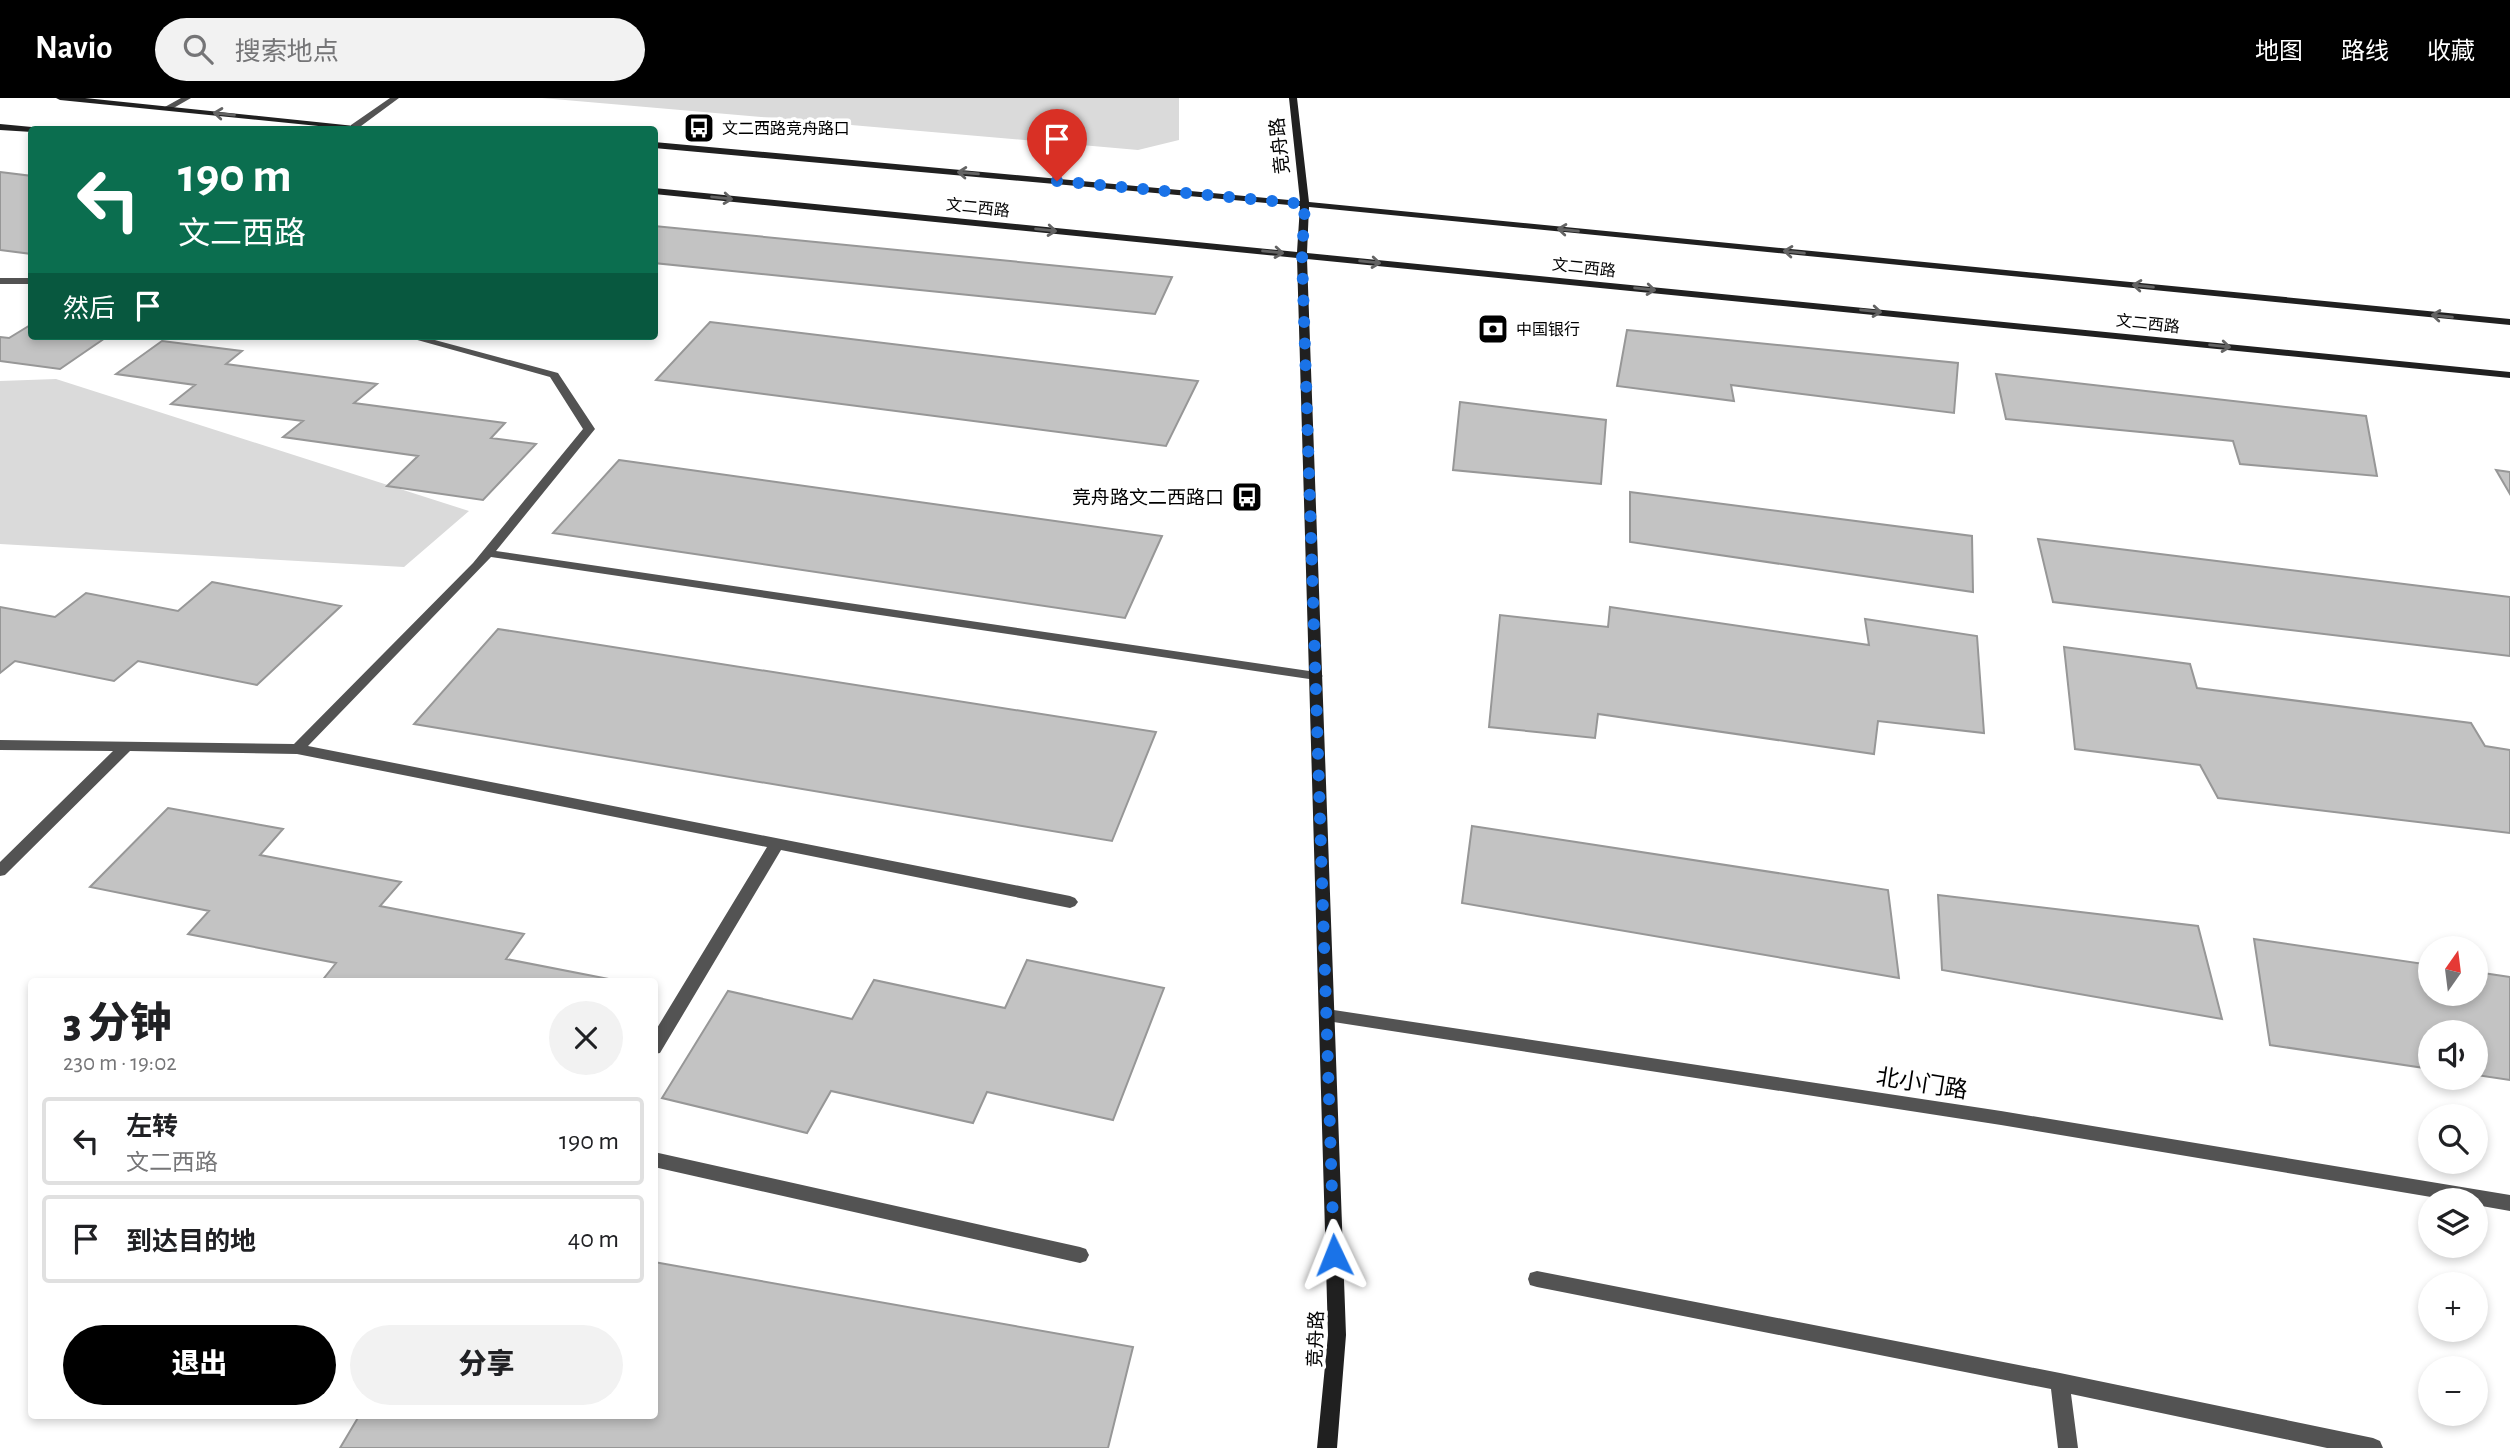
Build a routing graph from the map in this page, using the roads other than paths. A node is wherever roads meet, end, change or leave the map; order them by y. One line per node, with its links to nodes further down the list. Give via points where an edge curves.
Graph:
1 (60, 98): 5 (main road)
2 (187, 98): 5 (street)
3 (395, 98): 7 (street)
4 (1293, 98): 12 (main road, 竞舟路)
5 (167, 108): 6 (main road, one-way to 5)
6 (344, 126)
7 (355, 126)
8 (0, 127): 9 (main road)
9 (28, 130)
10 (658, 145): 12 (main road, 文二西路, one-way to 10)
11 (658, 191): 13 (main road, 文二西路, one-way to 13)
12 (1305, 204): 13 (main road, 竞舟路); 16 (main road, 文二西路, one-way to 12)
13 (1302, 255): 18 (main road, 文二西路, one-way to 18); 20 (main road, 竞舟路)
14 (0, 281): 15 (street)
15 (28, 281)
16 (2510, 322)
17 (423, 340): 19 (street, via 554,375 589,429)
18 (2510, 375)
19 (488, 553): 20 (street); 23 (street)
20 (1316, 676): 27 (main road, 竞舟路)
21 (0, 745): 22 (street)
22 (126, 747): 23 (street); 25 (street)
23 (298, 749): 24 (street)
24 (777, 844): 26 (street); 28 (street)
25 (0, 871)
26 (1070, 902)
27 (1327, 1015): 30 (street, 北小门路, via 2001,1118); 34 (main road, 竞舟路, via 1337,1335)
28 (658, 1041)
29 (658, 1160): 31 (street)
30 (2510, 1203)
31 (1080, 1255)
32 (1537, 1279): 33 (street)
33 (2060, 1382): 35 (street); 36 (street)
34 (1327, 1448)
35 (2068, 1448)
36 (2374, 1448)

